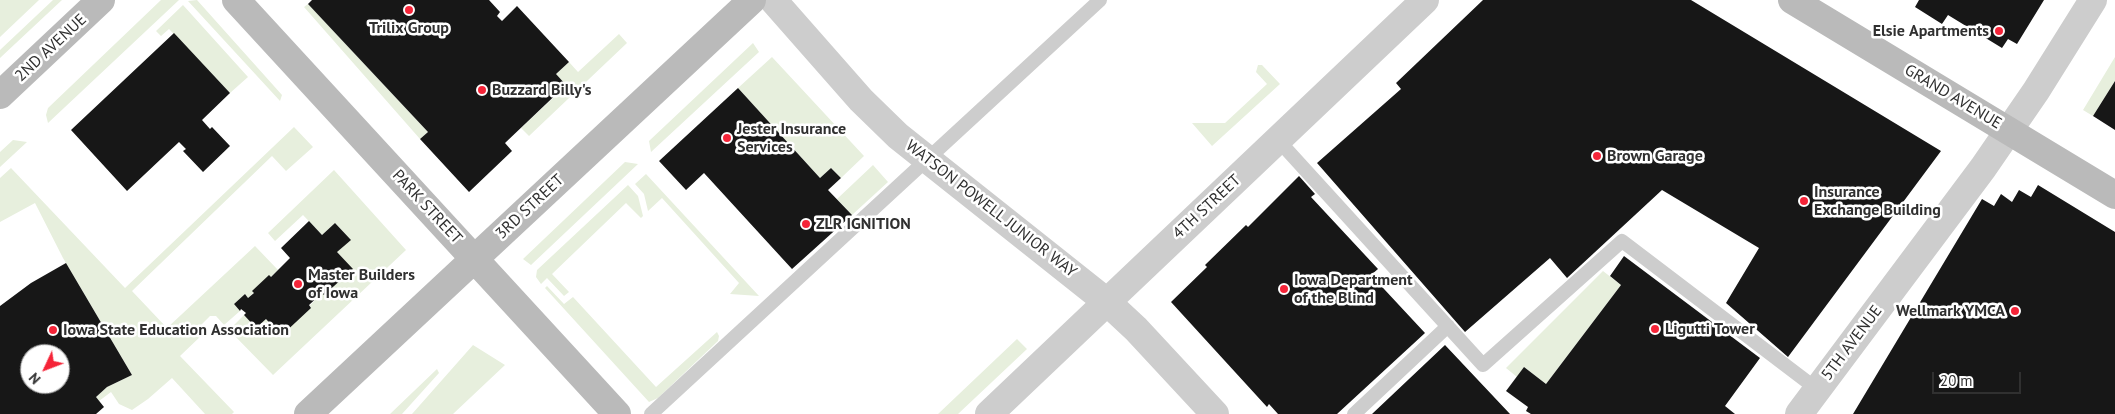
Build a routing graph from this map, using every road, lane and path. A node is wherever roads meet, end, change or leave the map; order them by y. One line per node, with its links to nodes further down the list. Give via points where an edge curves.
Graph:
1 (101, 0): 9 (main road, 2ND AVENUE)
2 (236, 0): 14 (main road, PARK STREET)
3 (752, 0): 14 (main road, 3RD STREET)
4 (773, 0): 12 (street, WATSON POWELL JUNIOR WAY, via 871,111)
5 (1100, 0): 12 (lane)
6 (1425, 0): 11 (street, 4TH STREET)
7 (1792, 0): 10 (main road, GRAND AVENUE)
8 (2092, 0): 10 (street, 5TH AVENUE)
9 (0, 95)
10 (2009, 131): 13 (main road, GRAND AVENUE); 17 (street, 5TH AVENUE)
11 (1278, 140): 15 (street, 4TH STREET); 16 (lane)
12 (927, 159): 15 (street, WATSON POWELL JUNIOR WAY); 20 (lane)
13 (2115, 195)
14 (474, 259): 18 (main road, 3RD STREET); 19 (main road, PARK STREET)
15 (1107, 302): 21 (street, 4TH STREET); 22 (street, WATSON POWELL JUNIOR WAY)
16 (1448, 326): 17 (lane, via 1483,365 1622,241); 23 (lane)
17 (1818, 390): 24 (street, 5TH AVENUE)
18 (308, 414)
19 (617, 414)
20 (651, 414)
21 (988, 414)
22 (1215, 414)
23 (1354, 414)
24 (1799, 414)

